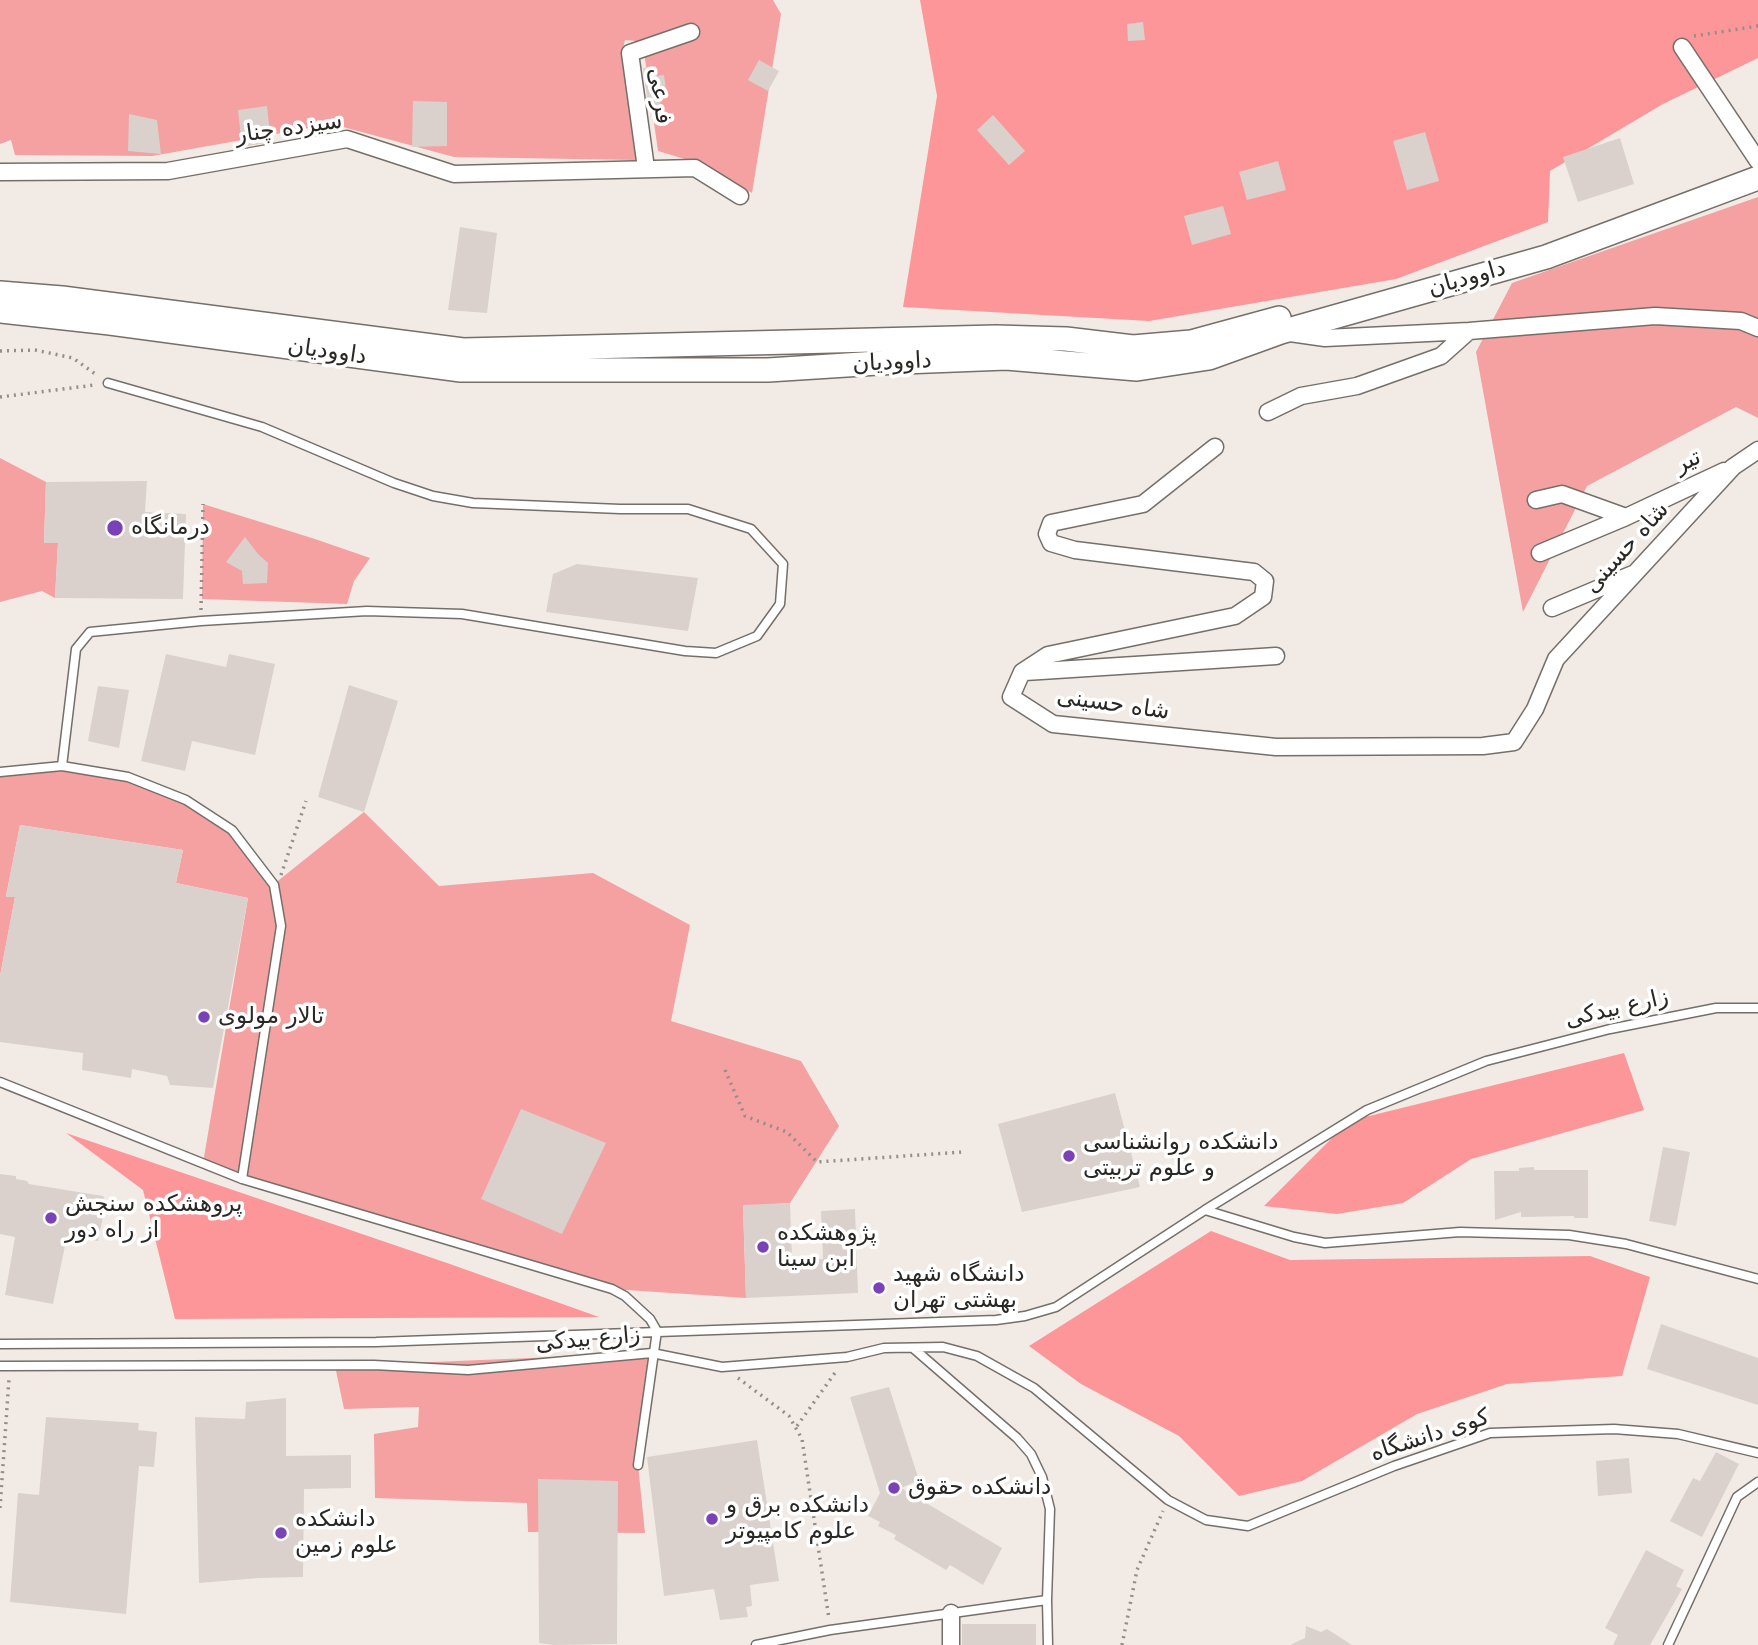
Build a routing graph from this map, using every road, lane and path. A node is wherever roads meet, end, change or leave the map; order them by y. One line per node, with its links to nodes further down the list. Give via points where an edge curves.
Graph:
1 (1758, 26): 3 (path, via 1686,37)
2 (691, 32): 5 (street, فرعی, via 630,53)
3 (1682, 47): 4 (street)
4 (1758, 163): 11 (street, داوودیان, via 1542,247)
5 (646, 168): 6 (street, سیزده چنار, via 454,174 347,139 168,171); 8 (street, سیزده چنار, via 695,168)
6 (0, 172)
7 (1758, 178): 11 (street, داوودیان, via 1546,257)
8 (740, 196)
9 (0, 293): 14 (street, داوودیان, via 463,350)
10 (0, 311): 16 (street, داوودیان, via 461,370)
11 (1278, 326): 13 (street, via 1325,338); 14 (street, داوودیان, via 1133,347 996,337); 16 (street, داوودیان, via 1209,358 1137,369 1006,358)
12 (1758, 328): 13 (street, via 1741,321 1655,316)
13 (1469, 331): 19 (street, via 1441,356 1357,386 1301,396)
14 (670, 346): 16 (street)
15 (0, 351): 17 (path, via 35,350 73,358)
16 (679, 370)
17 (108, 383): 18 (path); 29 (lane, via 262,427 433,496 473,503 688,509 751,529 783,564 780,604 757,636 716,653 462,614 367,611)
18 (0, 397)
19 (1268, 412)
20 (1215, 447): 31 (street, شاه حسینی, via 1143,504 1051,523 1046,534 1051,542 1075,550 1254,572 1265,581 1263,597 1236,616 1048,655)
21 (1758, 450): 22 (street, شاه حسینی)
22 (1733, 467): 25 (street, تیر); 27 (street, شاه حسینی)
23 (1536, 500): 25 (street, via 1562,494)
24 (203, 504): 29 (path)
25 (1626, 517): 26 (street, تیر)
26 (1540, 552)
27 (1638, 571): 28 (street); 31 (street, شاه حسینی, via 1556,659 1535,709 1514,742 1310,749 1053,724 1011,697)
28 (1552, 608)
29 (201, 621): 32 (lane, via 90,632 76,649)
30 (1276, 656): 31 (street)
31 (1022, 672)
32 (62, 766): 33 (lane); 40 (lane, via 128,777 186,800 232,830 274,885 281,926)
33 (0, 772)
34 (306, 801): 35 (path)
35 (283, 872)
36 (1758, 1008): 41 (lane, زارع بیدکی, via 1716,1008 1610,1028 1486,1061 1367,1110)
37 (725, 1070): 39 (path, via 745,1116 787,1132 817,1162)
38 (0, 1082): 40 (lane)
39 (963, 1152)
40 (242, 1179): 43 (lane, via 612,1289 650,1319)
41 (1205, 1210): 42 (lane, via 1325,1243 1460,1232 1569,1235 1626,1244); 43 (lane, زارع بیدکی, via 1056,1307 1025,1316)
42 (1758, 1279)
43 (657, 1331): 44 (lane, زارع بیدکی, via 376,1342); 46 (lane)
44 (0, 1344)
45 (913, 1348): 47 (lane, زارع بیدکی, via 884,1348); 54 (lane, زارع بیدکی, via 943,1347 977,1356 1034,1388); 56 (lane, via 1031,1454 1051,1509)
46 (652, 1353): 48 (lane, زارع بیدکی, via 468,1370 374,1365); 49 (lane, زارع بیدکی); 52 (lane)
47 (847, 1357): 49 (lane, زارع بیدکی); 50 (path)
48 (5, 1366): 55 (path)
49 (722, 1367): 50 (path, via 789,1416)
50 (797, 1427): 58 (path)
51 (1758, 1453): 54 (lane, کوی دانشگاه, via 1678,1434 1627,1430 1490,1433 1394,1466 1248,1526 1206,1520)
52 (638, 1465)
53 (1758, 1482): 63 (lane, via 1737,1497)
54 (1168, 1500): 62 (path, via 1137,1570)
55 (0, 1508)
56 (1047, 1600): 57 (lane); 61 (lane)
57 (951, 1613): 58 (lane); 60 (street)
58 (830, 1630): 59 (lane)
59 (756, 1645)
60 (951, 1645)
61 (1048, 1645)
62 (1122, 1645)
63 (1668, 1645)

